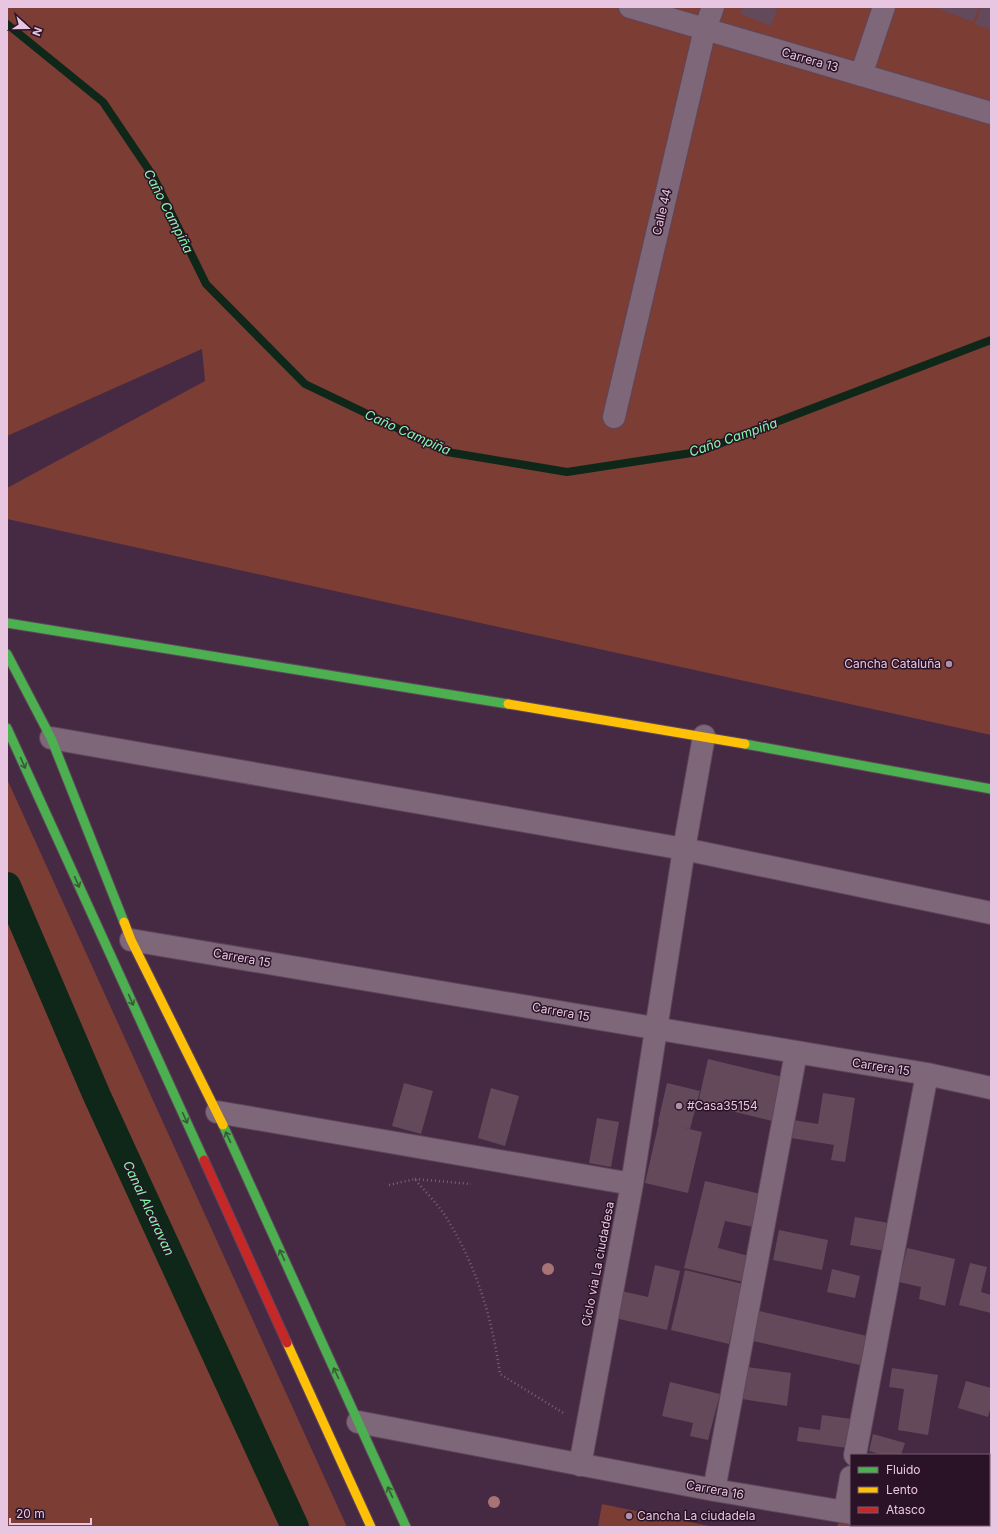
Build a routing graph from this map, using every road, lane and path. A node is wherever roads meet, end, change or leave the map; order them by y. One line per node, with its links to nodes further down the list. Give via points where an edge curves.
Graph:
1 (630, 7): 4 (street, Carrera 13)
2 (713, 7): 4 (street, Calle 44)
3 (884, 7): 5 (street)
4 (705, 29): 5 (street, Carrera 13); 7 (street, Calle 44)
5 (861, 75): 6 (street, Carrera 13)
6 (991, 113)
7 (614, 417)
8 (7, 623): 11 (main road)
9 (7, 654): 12 (main road)
10 (7, 728): 33 (main road, one-way to 33)
11 (704, 736): 13 (main road); 14 (street)
12 (51, 738): 14 (street); 16 (main road)
13 (991, 790)
14 (684, 849): 15 (street); 17 (street)
15 (991, 913)
16 (131, 940): 17 (street, Carrera 15); 21 (main road)
17 (657, 1028): 18 (street, Carrera 15); 24 (street)
18 (796, 1053): 19 (street, Carrera 15); 31 (street)
19 (927, 1074): 20 (street, Carrera 15); 28 (street)
20 (991, 1088)
21 (216, 1112): 24 (street); 27 (main road, one-way to 21)
22 (415, 1179): 23 (path); 25 (path); 26 (path, via 449,1221 478,1277 494,1332 500,1374)
23 (478, 1184)
24 (632, 1184): 29 (street)
25 (389, 1185)
26 (566, 1415)
27 (358, 1422): 29 (street, Carrera 16); 34 (main road, one-way to 27)
28 (855, 1454)
29 (580, 1465): 31 (street, Carrera 16)
30 (850, 1489): 32 (street)
31 (714, 1490): 32 (street, Carrera 16)
32 (848, 1512)
33 (371, 1527)
34 (406, 1527)

